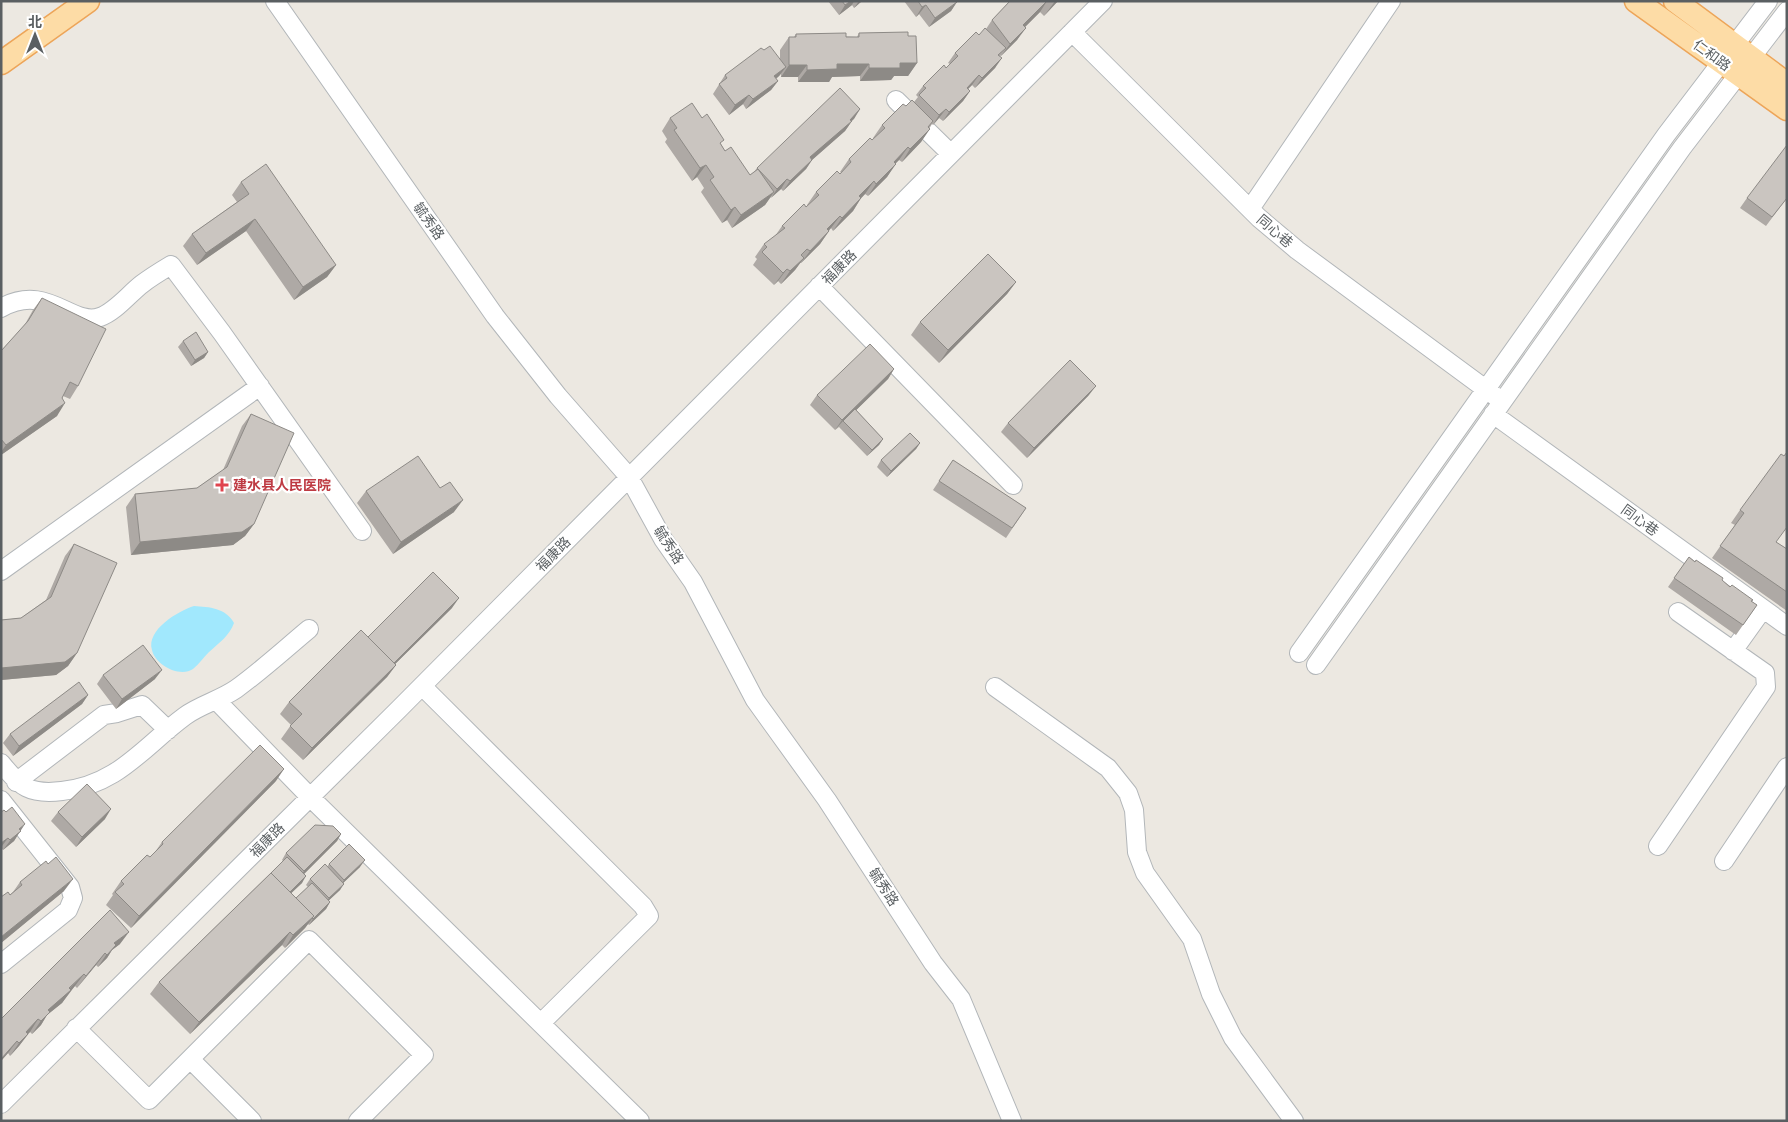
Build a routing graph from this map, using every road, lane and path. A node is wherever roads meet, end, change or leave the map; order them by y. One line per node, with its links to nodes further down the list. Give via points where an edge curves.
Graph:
1 (88, 1): 11 (main road)
2 (275, 1): 22 (street, 毓秀路, via 495,316 558,396)
3 (1102, 1): 9 (street, 福康路)
4 (1391, 1): 16 (street)
5 (1636, 1): 10 (main road, 仁和路)
6 (1675, 1): 10 (main road, 仁和路)
7 (1768, 1): 10 (street)
8 (1787, 11): 10 (street)
9 (1072, 32): 15 (street, 福康路); 16 (street, 同心巷)
10 (1736, 60): 12 (main road, 仁和路); 14 (main road, 仁和路); 20 (street, via 1666,135); 21 (street, via 1682,148)
11 (1, 63)
12 (1787, 84)
13 (896, 100): 15 (street)
14 (1787, 109)
15 (951, 154): 17 (street, 福康路)
16 (1250, 209): 20 (street, 同心巷, via 1298,250)
17 (819, 286): 22 (street, 福康路); 23 (street)
18 (1, 308): 19 (street, via 21,300 38,299 85,317 99,317 171,265)
19 (260, 386): 24 (street); 25 (street)
20 (1486, 389): 21 (street, 同心巷); 31 (street)
21 (1498, 408): 26 (street, 同心巷); 32 (street)
22 (629, 477): 33 (street, 福康路); 52 (street, 毓秀路, via 663,539 693,582 755,700 827,800 933,963 961,999)
23 (1013, 485)
24 (362, 531)
25 (1, 571)
26 (1763, 609): 28 (street, 同心巷); 30 (street)
27 (1678, 612): 30 (street)
28 (1787, 626)
29 (309, 629): 35 (street, via 235,690)
30 (1733, 651): 42 (street, via 1765,673 1766,687)
31 (1299, 653)
32 (1316, 665)
33 (422, 686): 40 (street, 福康路); 45 (street, via 643,906 649,916)
34 (995, 687): 53 (street, via 1108,768 1122,783 1134,810 1137,852 1145,873 1192,939 1211,994 1233,1038)
35 (216, 700): 36 (street, via 187,715); 40 (street)
36 (168, 730): 39 (street, via 112,776 91,786 40,792); 39 (street, via 142,705 104,715)
37 (1, 763): 39 (street)
38 (1787, 767): 43 (street)
39 (16, 782)
40 (310, 797): 45 (street); 46 (street, 福康路)
41 (1, 800): 44 (street, via 70,887 73,898 68,910)
42 (1658, 846)
43 (1724, 860)
44 (1, 964)
45 (541, 1023): 51 (street)
46 (76, 1028): 47 (street, via 149,1100); 48 (street, 福康路)
47 (190, 1059): 49 (street); 50 (street, via 309,940 424,1055)
48 (1, 1104)
49 (252, 1121)
50 (358, 1121)
51 (640, 1121)
52 (1012, 1121)
53 (1294, 1121)

